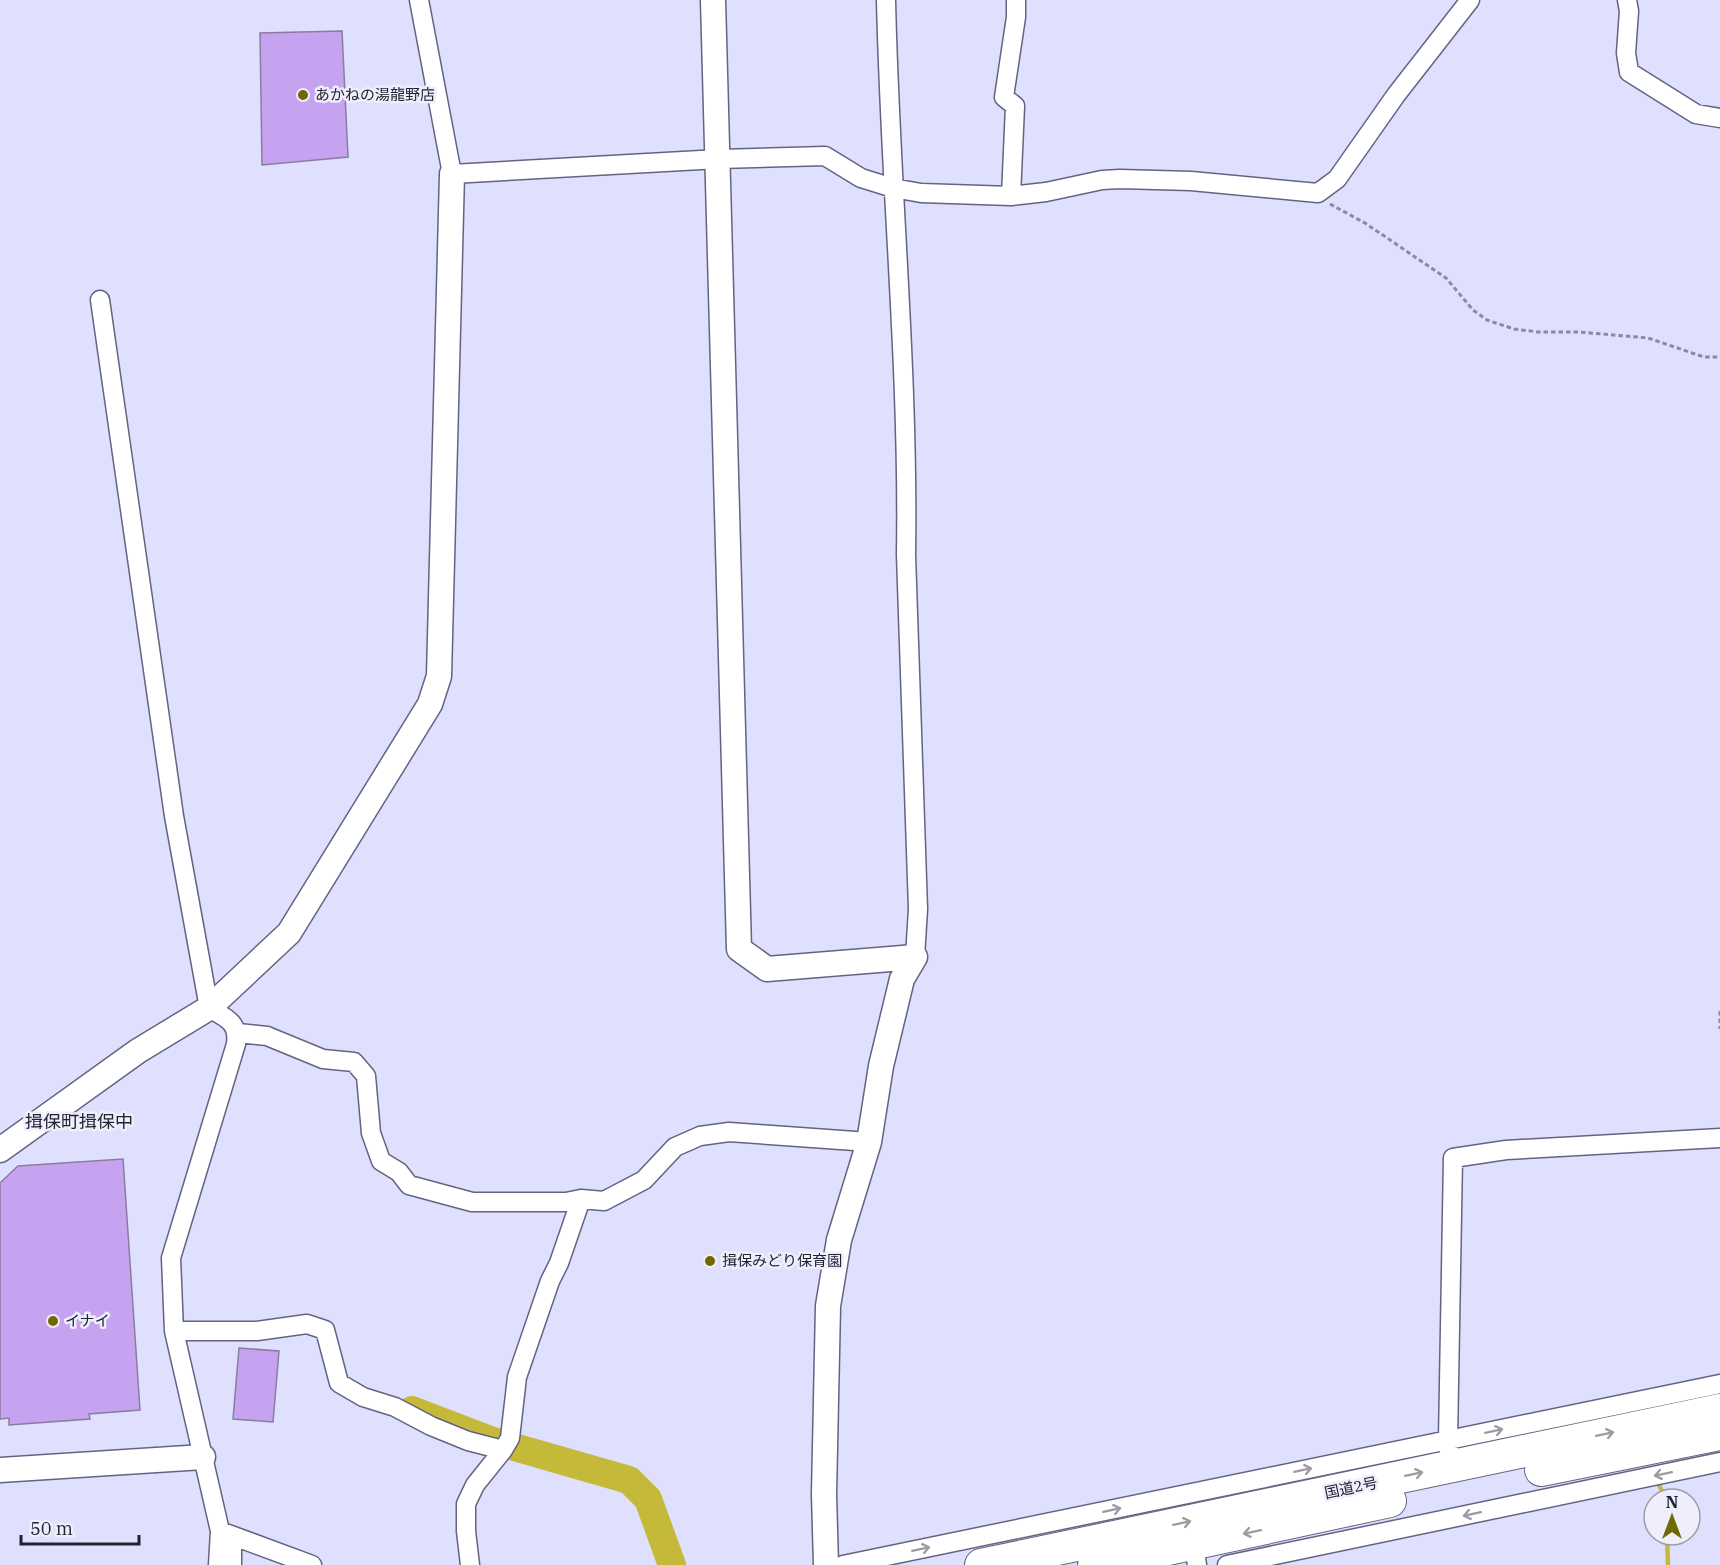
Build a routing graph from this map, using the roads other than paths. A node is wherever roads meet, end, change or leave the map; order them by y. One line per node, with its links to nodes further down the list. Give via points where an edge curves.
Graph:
1 (419, 0): 9 (street)
2 (713, 0): 8 (street)
3 (886, 0): 10 (street)
4 (1016, 0): 11 (street, via 1004,97 1015,106)
5 (1470, 0): 11 (street, via 1337,178 1317,192 1120,178)
6 (1627, 0): 7 (street, via 1629,72 1696,114)
7 (1720, 118)
8 (719, 159): 9 (street); 10 (street, via 825,156 861,178); 13 (street, via 739,949 767,969)
9 (452, 174): 14 (street, via 439,676 429,704 289,933)
10 (893, 188): 11 (street, via 921,193); 13 (street, via 907,499 918,909)
11 (1011, 196)
12 (100, 300): 14 (street, via 174,816)
13 (915, 957): 17 (street, via 903,979 881,1066)
14 (209, 1008): 15 (street, via 231,1021); 18 (street, via 138,1052)
15 (238, 1033): 19 (street, via 267,1036 323,1059 354,1062 366,1076 371,1133 381,1161 399,1172 409,1185 472,1202); 20 (street, via 171,1258)
16 (1720, 1138): 25 (street, via 1506,1150 1453,1158)
17 (870, 1142): 19 (street, via 741,1132 700,1136 675,1147 644,1180 604,1201); 35 (street, via 839,1240 828,1305)
18 (0, 1150)
19 (581, 1199): 24 (street, via 518,1377 510,1438)
20 (174, 1331): 24 (street, via 257,1330 307,1324 325,1330 339,1383 458,1438); 26 (street)
21 (1720, 1384): 25 (street, one-way to 21)
22 (1720, 1410): 25 (highway, 国道2号, one-way to 22)
23 (1720, 1434): 30 (highway, 国道2号, one-way to 30, via 1459,1486)
24 (503, 1450): 34 (street, via 475,1485 466,1504)
25 (1450, 1453): 36 (street, one-way to 25); 37 (highway, 国道2号, one-way to 25)
26 (203, 1457): 28 (street); 29 (street)
27 (1720, 1462): 39 (street, one-way to 39)
28 (0, 1470)
29 (226, 1533): 31 (street); 32 (street); 33 (street)
30 (1196, 1555): 38 (highway, 国道2号)
31 (218, 1565)
32 (232, 1565)
33 (312, 1565)
34 (470, 1565)
35 (826, 1565)
36 (843, 1565)
37 (981, 1565)
38 (1094, 1565)
39 (1227, 1565)

